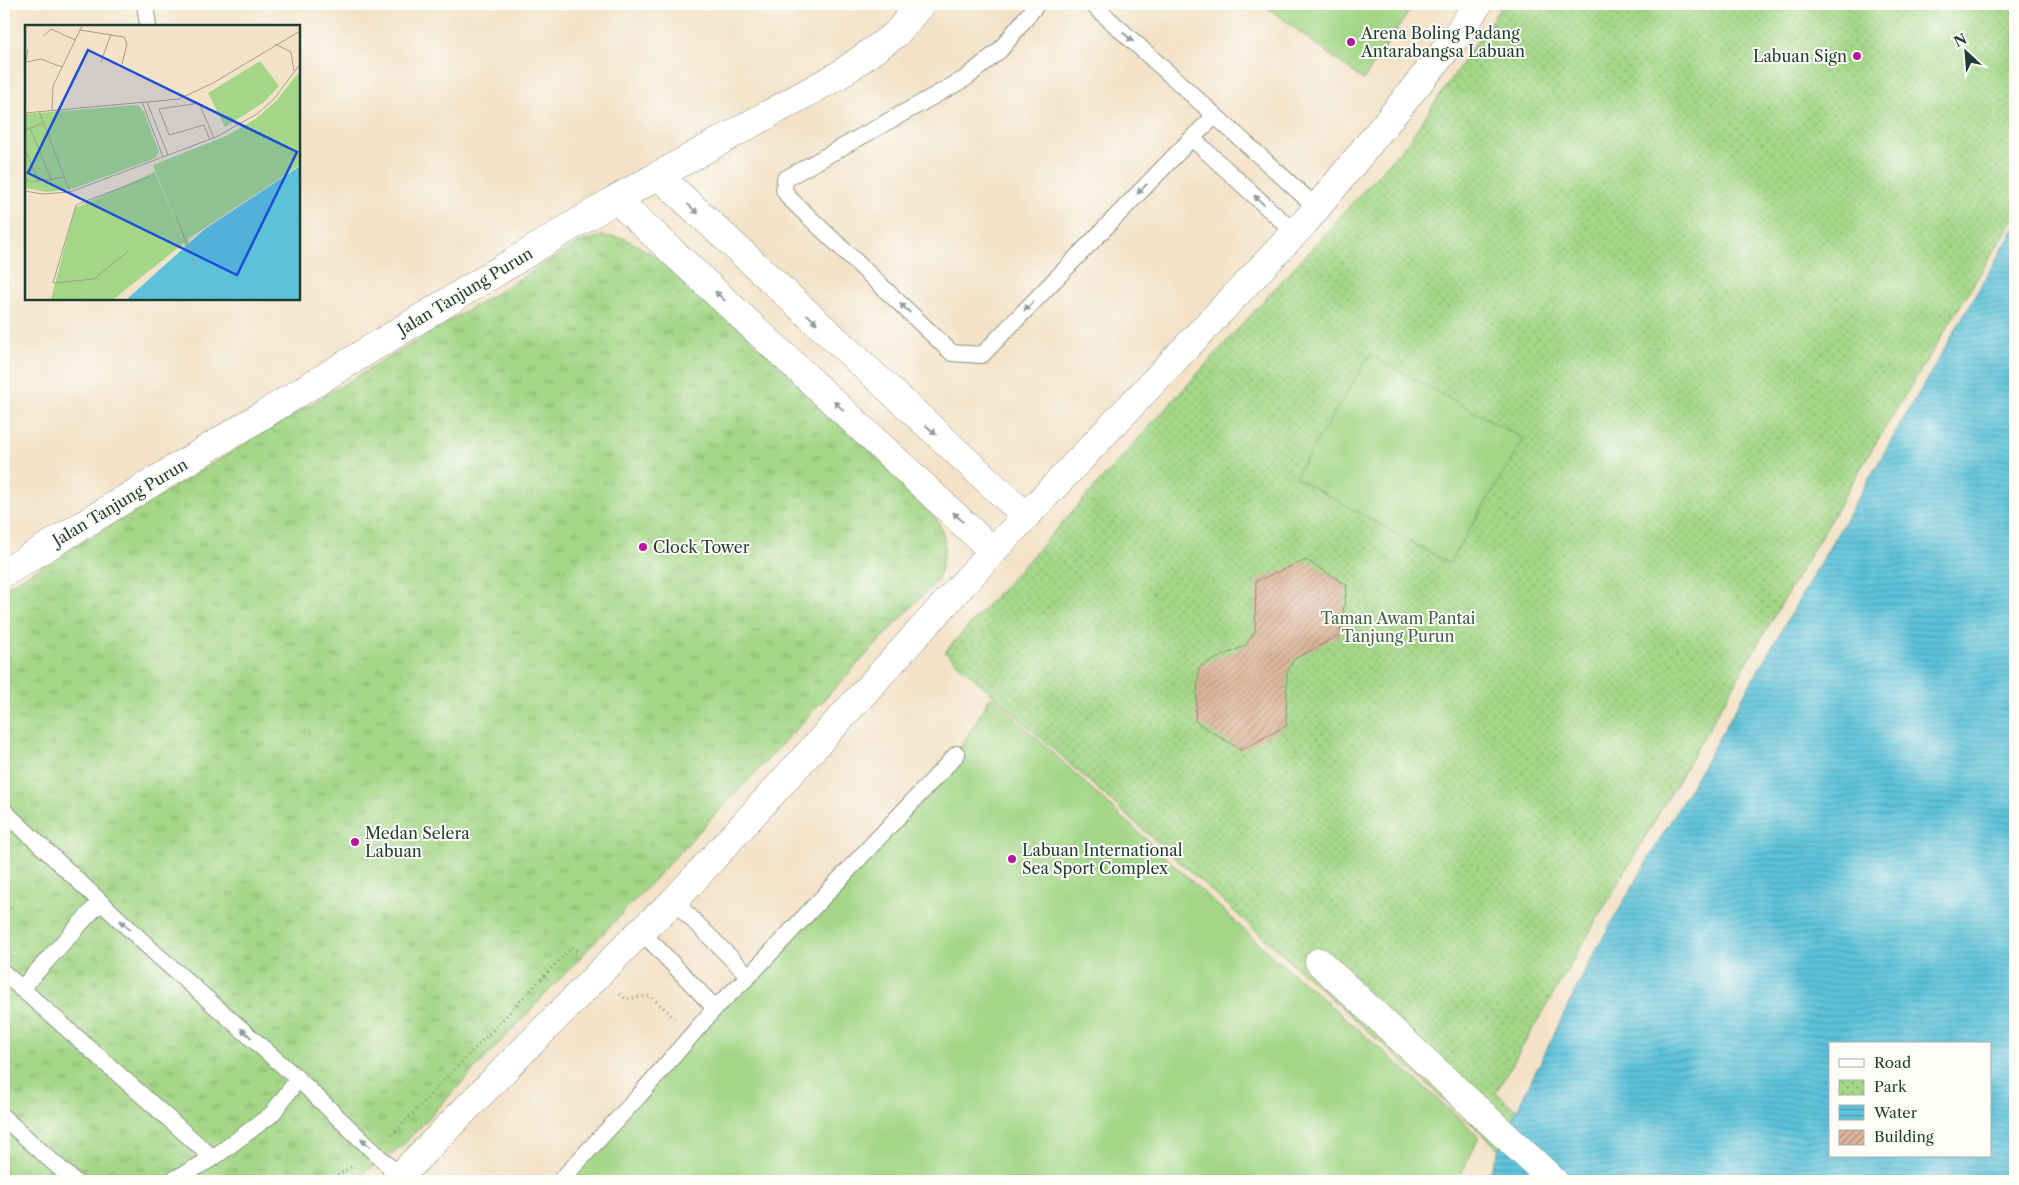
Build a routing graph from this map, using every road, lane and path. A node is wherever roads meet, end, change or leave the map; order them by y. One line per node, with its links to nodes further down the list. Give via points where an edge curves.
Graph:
1 (145, 4): 6 (lane)
2 (921, 4): 9 (street, Jalan Tanjung Purun, via 896,34 839,75)
3 (1037, 4): 8 (lane, one-way to 3, via 982,355 952,353 789,198 784,190 785,178 966,78 1000,50)
4 (1092, 4): 7 (lane, one-way to 7)
5 (1478, 4): 11 (street, via 1446,49)
6 (148, 25)
7 (1215, 116): 8 (lane); 11 (lane)
8 (1192, 138): 12 (lane, one-way to 8)
9 (658, 175): 10 (street, Jalan Tanjung Purun); 13 (street, one-way to 13)
10 (616, 198): 14 (street, one-way to 10); 15 (street, Jalan Tanjung Purun)
11 (1317, 208): 12 (street)
12 (1295, 233): 13 (street)
13 (1026, 516): 14 (street)
14 (993, 551): 18 (street)
15 (4, 573)
16 (957, 754): 23 (lane)
17 (4, 810): 19 (lane)
18 (674, 901): 20 (street); 23 (lane)
19 (100, 902): 24 (lane); 26 (lane, one-way to 19)
20 (641, 931): 25 (lane); 29 (street)
21 (1320, 962): 33 (street)
22 (4, 973): 24 (lane)
23 (749, 976): 25 (lane)
24 (21, 988): 28 (lane)
25 (714, 1008): 32 (lane)
26 (298, 1079): 28 (lane, via 272,1114); 29 (lane, one-way to 26)
27 (4, 1118): 30 (lane)
28 (213, 1158): 31 (lane)
29 (397, 1179)
30 (74, 1181)
31 (171, 1181)
32 (560, 1181)
33 (1554, 1181)

